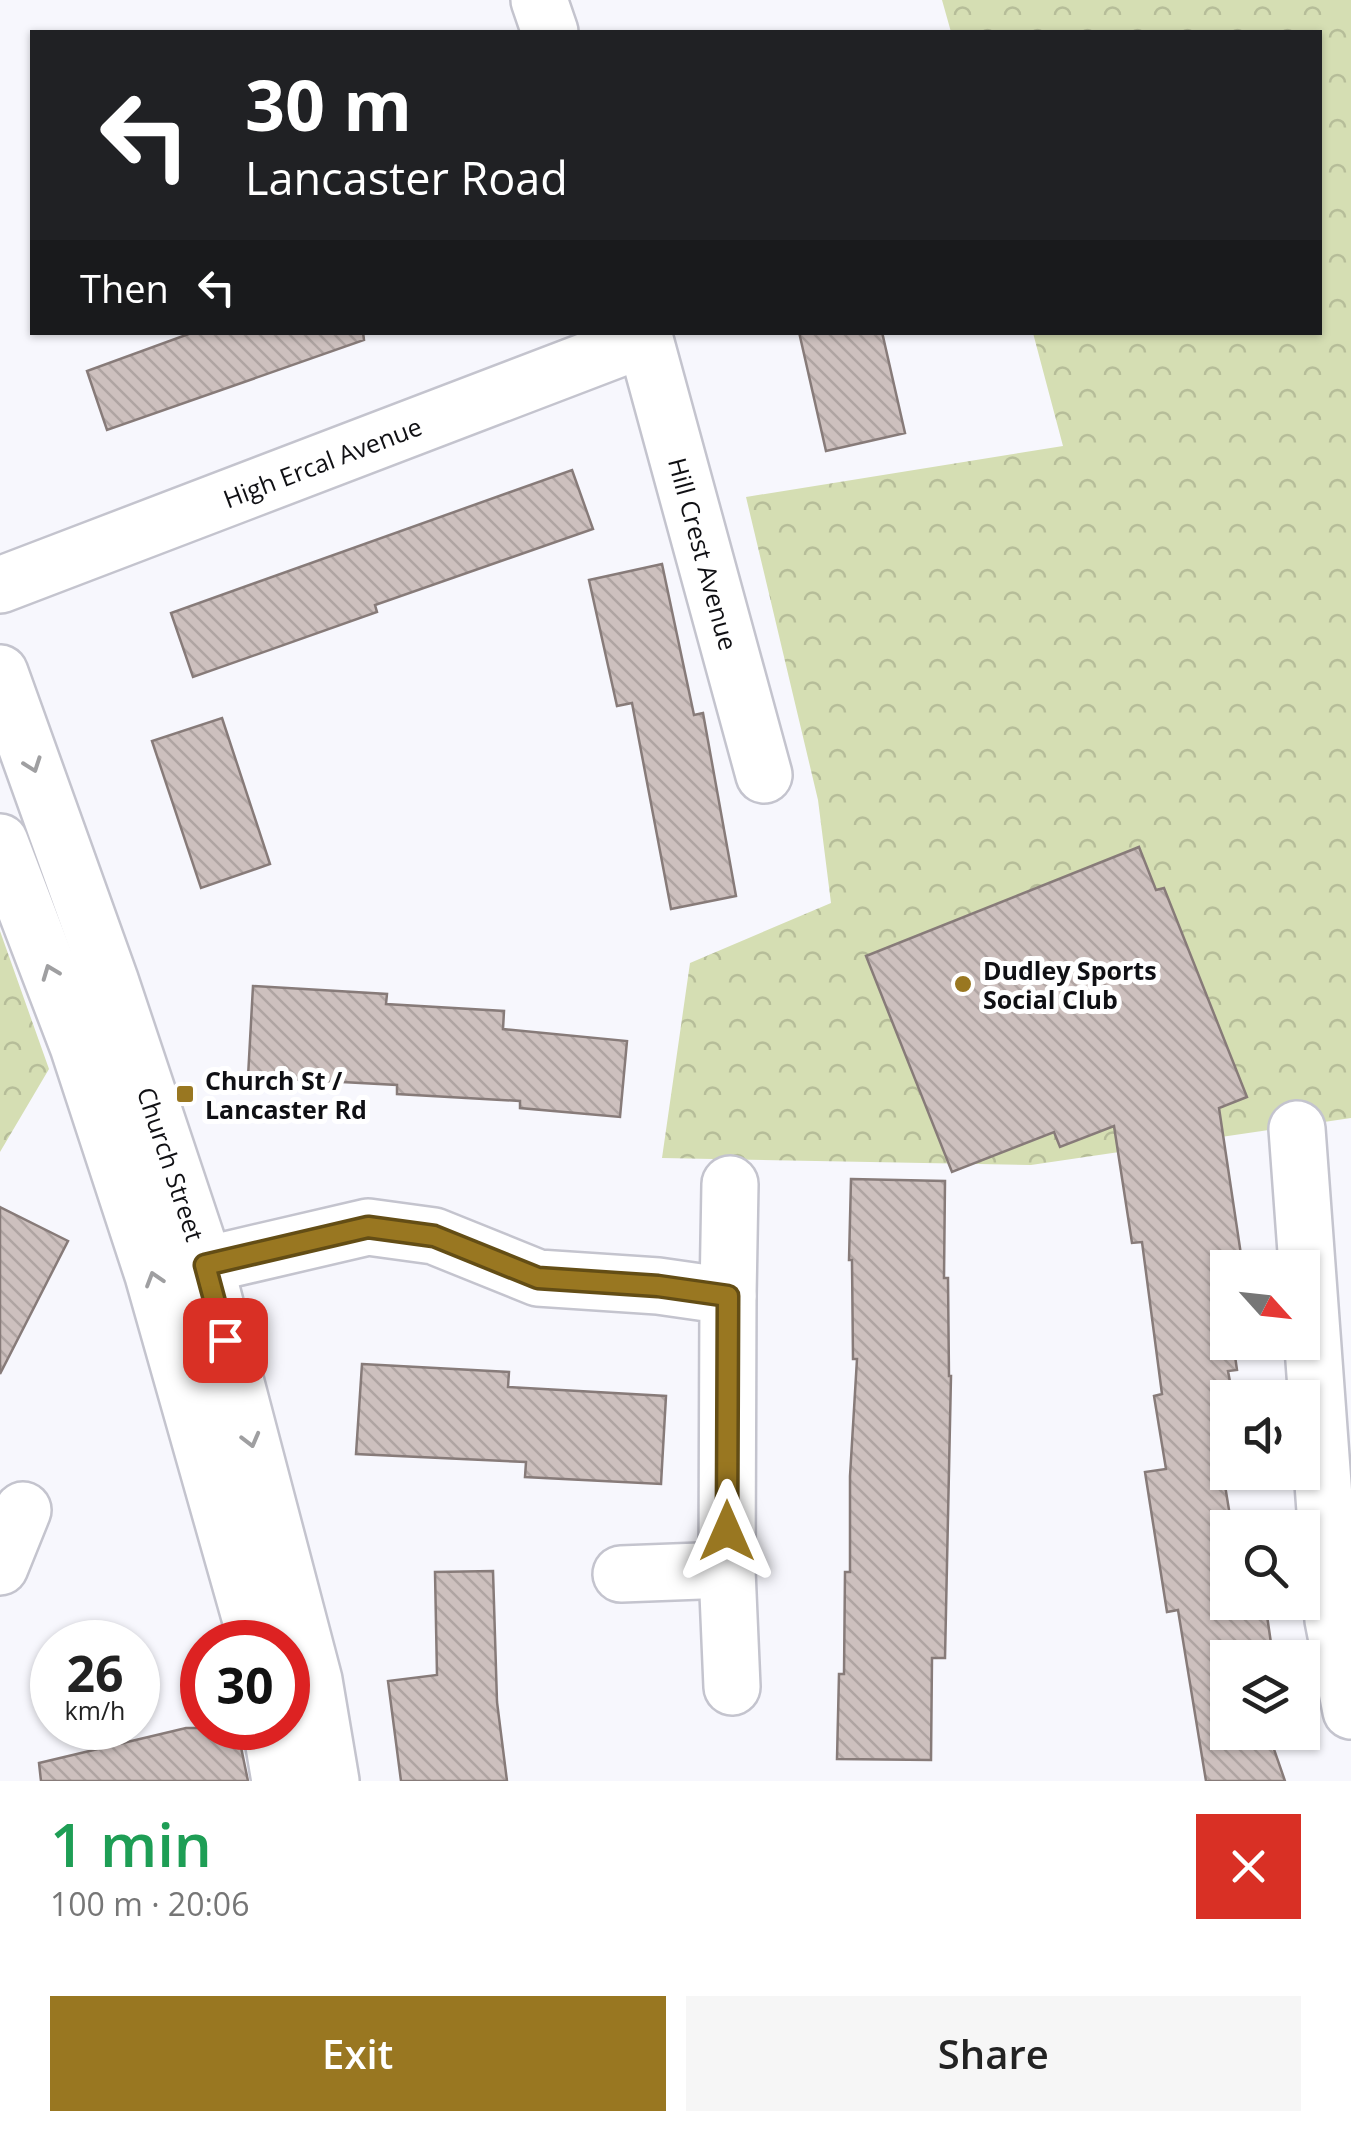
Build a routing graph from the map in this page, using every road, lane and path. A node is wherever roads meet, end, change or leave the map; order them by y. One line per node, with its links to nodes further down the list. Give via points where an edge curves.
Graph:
1 (540, 0): 2 (street)
2 (549, 30)
3 (643, 336): 4 (street, High Ercal Avenue); 6 (street, Hill Crest Avenue)
4 (0, 585)
5 (0, 673): 10 (street, Church Street, one-way to 10)
6 (764, 776)
7 (0, 842): 16 (street, Church Street, one-way to 7, via 153,1275 78,1046)
8 (1297, 1129): 18 (street, via 1333,1620)
9 (730, 1184): 11 (street)
10 (205, 1265): 11 (street, via 368,1227 434,1236 538,1278); 21 (street, Church Street, one-way to 21, via 314,1680)
11 (728, 1296): 14 (street)
12 (24, 1510): 13 (street)
13 (0, 1567)
14 (727, 1570): 15 (street); 17 (street)
15 (621, 1574)
16 (250, 1620)
17 (732, 1687)
18 (1351, 1711)
19 (275, 1750): 20 (street)
20 (280, 1781)
21 (331, 1781)

